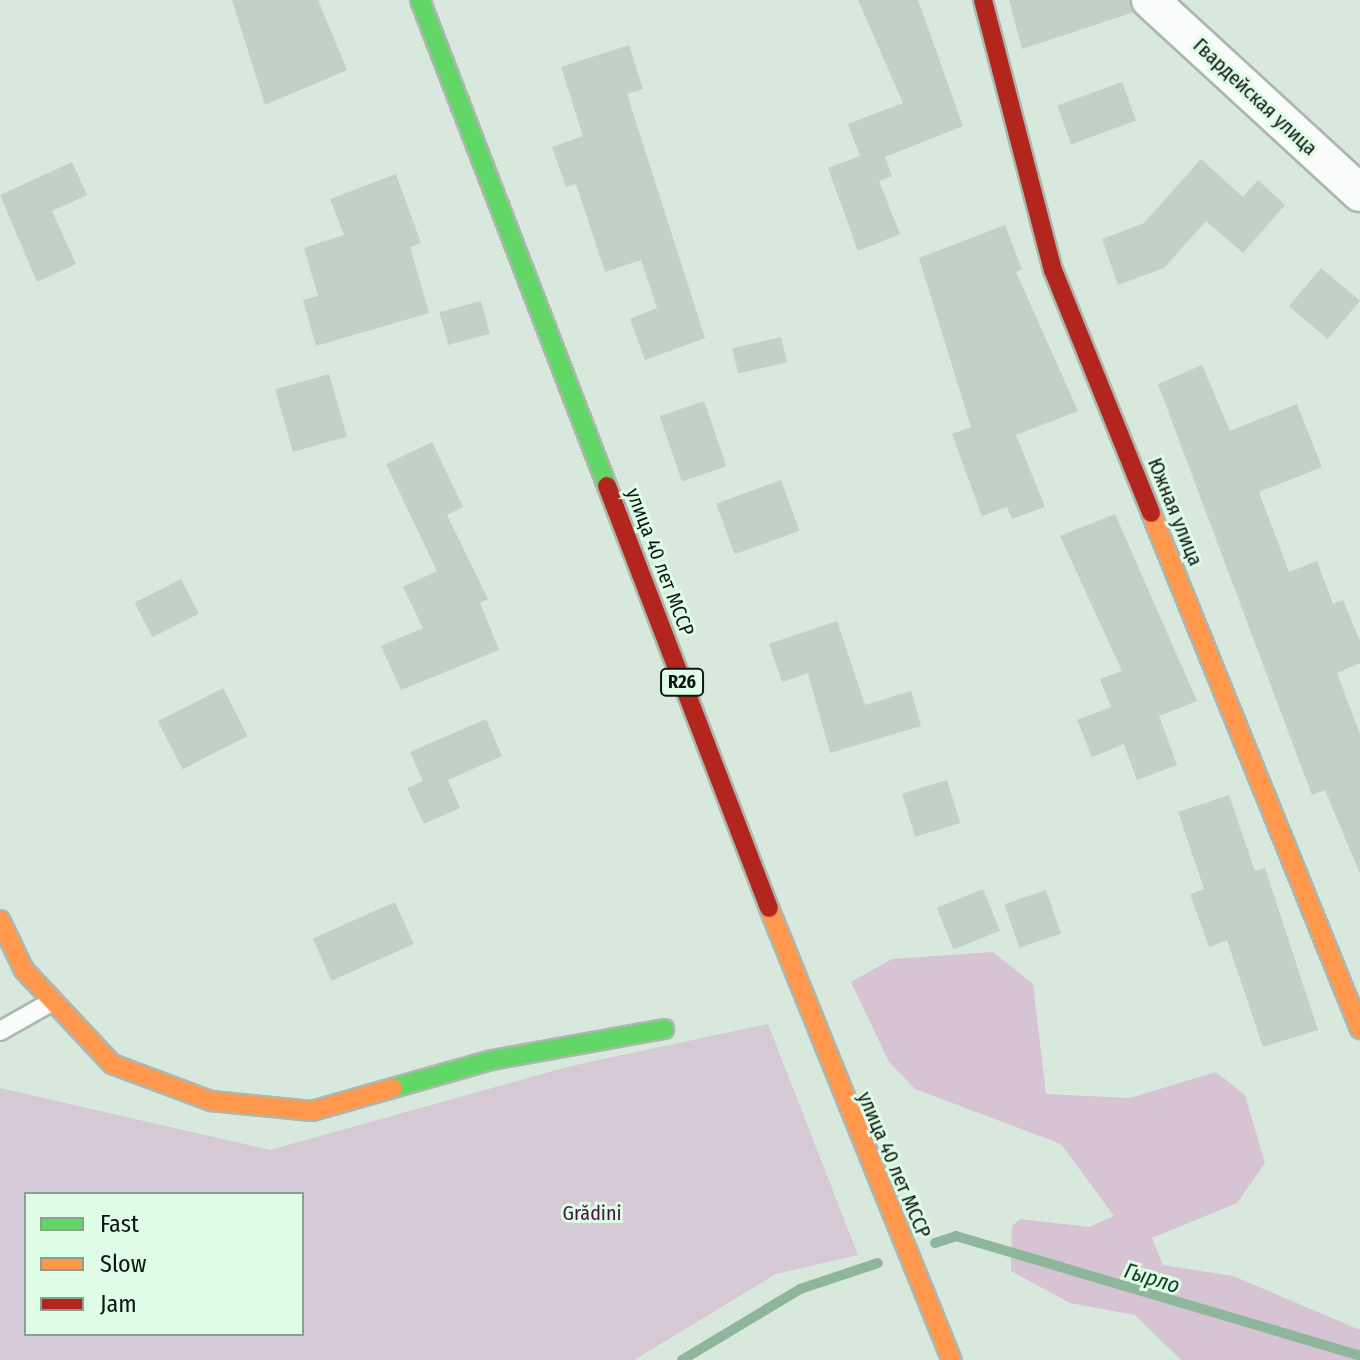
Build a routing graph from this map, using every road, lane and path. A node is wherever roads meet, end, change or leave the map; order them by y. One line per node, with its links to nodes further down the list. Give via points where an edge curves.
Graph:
1 (420, 0): 10 (street, улица 40 лет МССР / R26, via 834,1078)
2 (983, 0): 8 (street, Южная улица, via 1053,270)
3 (1150, 0): 4 (street, Гвардейская улица)
4 (1360, 193)
5 (0, 920): 6 (street, via 24,970)
6 (53, 1001): 7 (street, via 112,1064 211,1101 312,1111 492,1060); 9 (lane)
7 (664, 1029)
8 (1360, 1029)
9 (0, 1031)
10 (952, 1360)

